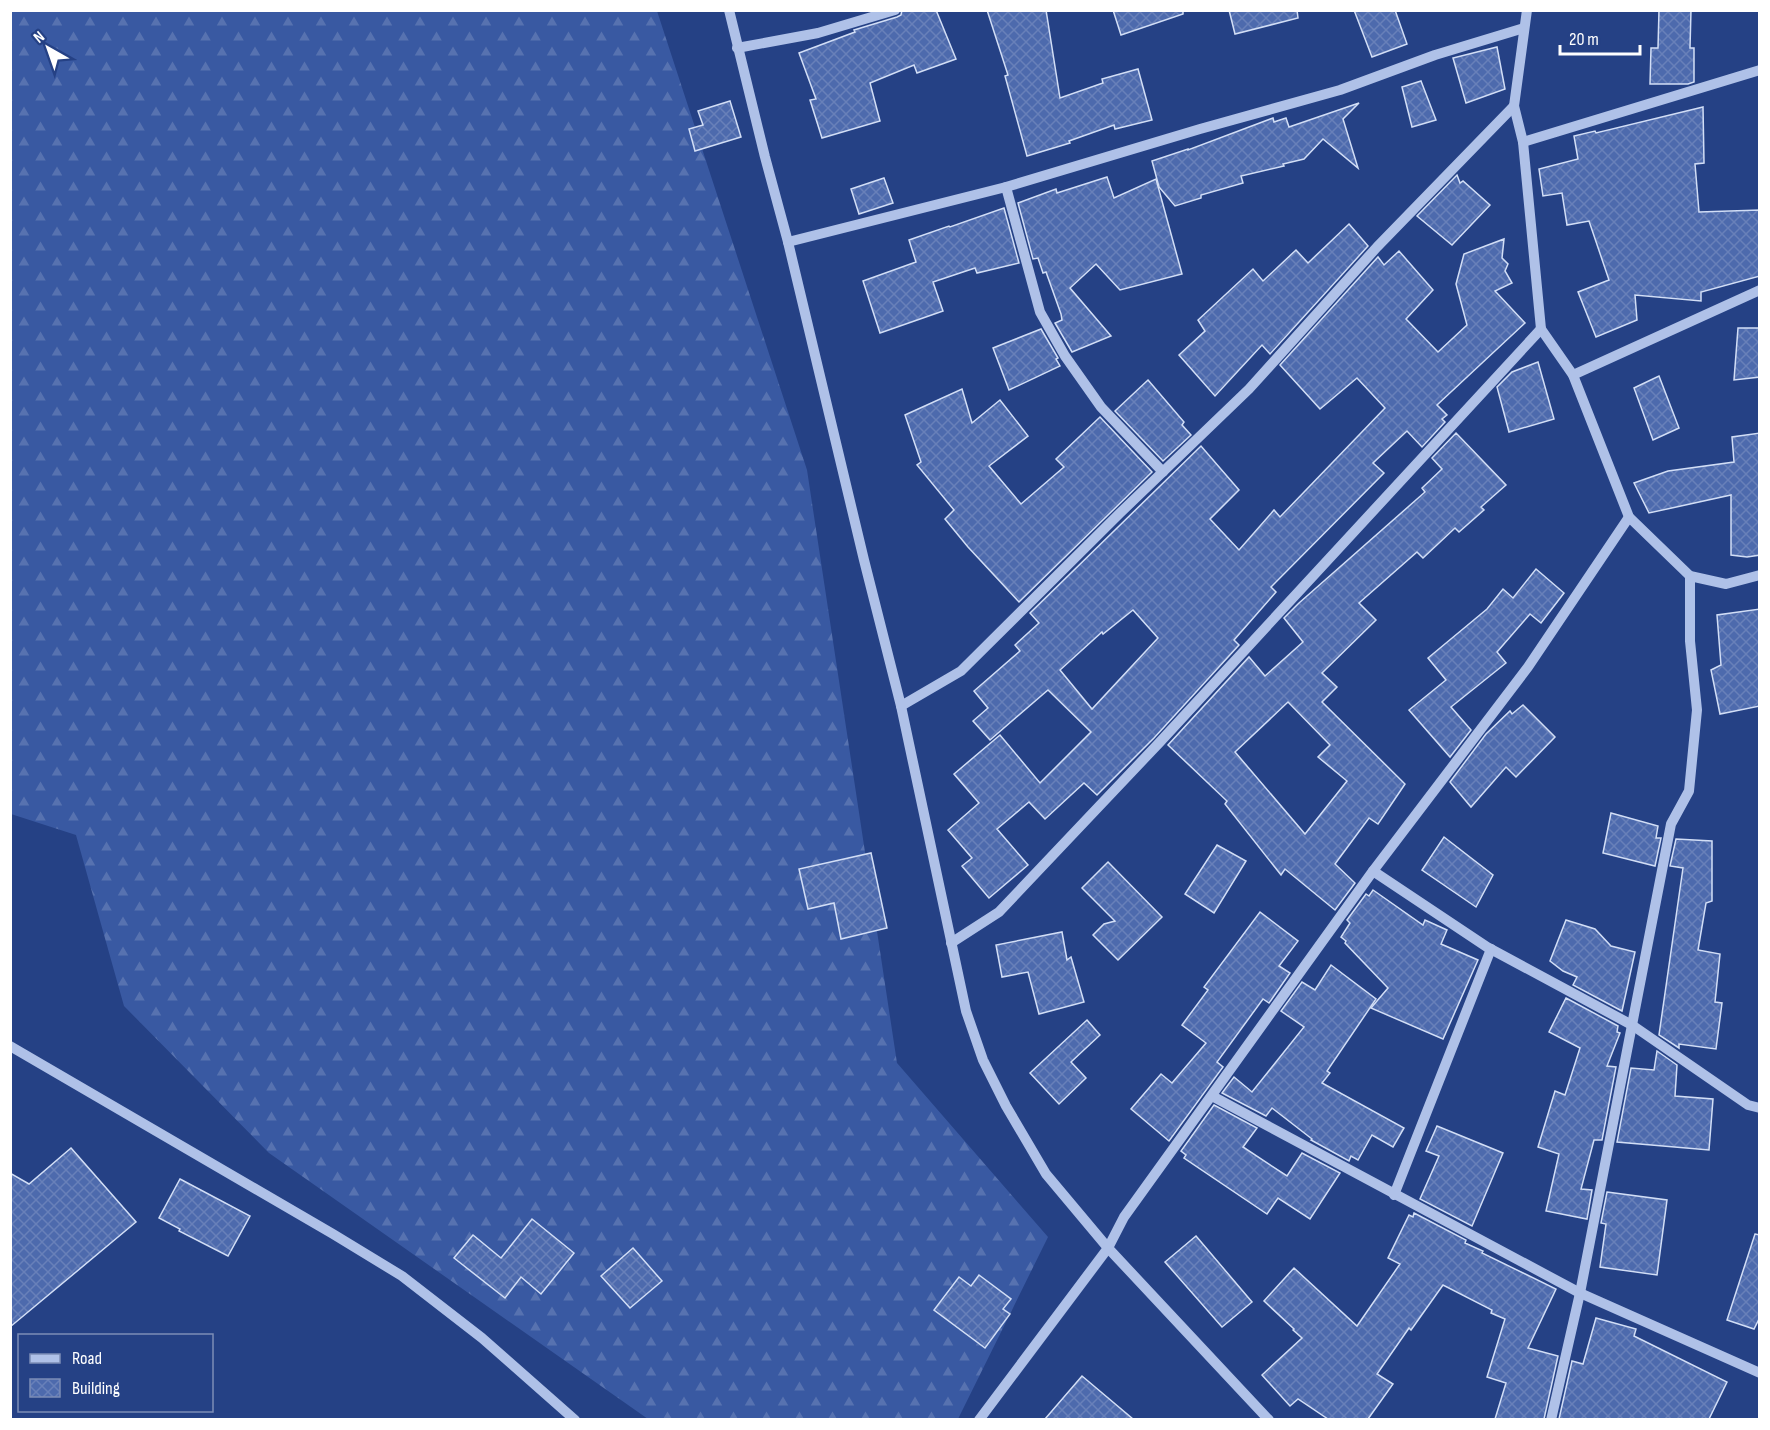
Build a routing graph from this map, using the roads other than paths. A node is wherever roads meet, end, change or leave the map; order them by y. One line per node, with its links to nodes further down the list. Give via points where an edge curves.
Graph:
1 (729, 10): 5 (street)
2 (895, 10): 5 (street, via 818,33)
3 (1527, 10): 4 (street)
4 (1524, 28): 7 (street); 9 (street, via 1340,90)
5 (737, 48): 10 (street)
6 (1760, 70): 8 (street)
7 (1514, 106): 8 (street); 14 (street, via 1377,247 1249,389)
8 (1523, 142): 12 (street)
9 (1006, 187): 10 (street); 14 (street, via 1041,312 1065,356 1101,407)
10 (788, 242): 18 (street)
11 (1760, 290): 13 (street)
12 (1541, 329): 13 (street); 20 (street, via 999,912)
13 (1573, 375): 15 (street)
14 (1162, 472): 18 (street, via 961,671)
15 (1629, 516): 17 (street); 19 (street, via 1528,667)
16 (1760, 575): 17 (street, via 1726,584)
17 (1690, 576): 22 (street, via 1690,641 1697,710 1689,791 1671,824)
18 (902, 706): 20 (street)
19 (1373, 871): 21 (street); 24 (street)
20 (951, 943): 27 (street, via 969,1021 1006,1106 1046,1174)
21 (1491, 950): 22 (street); 26 (street)
22 (1632, 1025): 25 (street, via 1748,1105); 28 (street)
23 (10, 1046): 30 (street, via 402,1276 482,1338)
24 (1212, 1096): 26 (street); 27 (street, via 1124,1217)
25 (1760, 1107)
26 (1394, 1195): 28 (street)
27 (1108, 1248): 31 (street); 32 (street)
28 (1580, 1293): 29 (street); 33 (street)
29 (1760, 1373)
30 (574, 1419)
31 (979, 1419)
32 (1269, 1419)
33 (1551, 1419)

